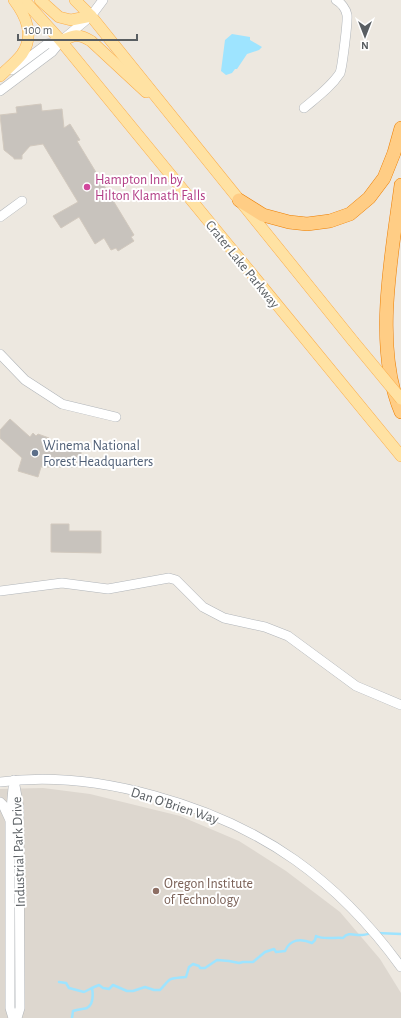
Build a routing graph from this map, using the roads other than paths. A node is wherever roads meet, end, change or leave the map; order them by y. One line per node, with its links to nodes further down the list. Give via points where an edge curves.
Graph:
1 (14, 0): 9 (main road, via 25,17 28,41 22,54)
2 (24, 0): 8 (main road, Crater Lake Parkway)
3 (40, 0): 7 (main road, via 59,16 71,20)
4 (75, 0): 7 (main road)
5 (104, 0): 7 (street)
6 (336, 0): 12 (street, via 347,14 341,71 326,89)
7 (91, 16): 8 (street); 11 (main road)
8 (61, 41): 9 (street, via 47,44); 10 (street, via 52,52); 11 (main road, via 75,34 85,37 141,89); 22 (main road, Crater Lake Parkway)
9 (0, 76)
10 (0, 91)
11 (159, 101): 15 (main road)
12 (304, 108)
13 (401, 128): 15 (highway, via 384,178 369,198 350,214 330,221 301,224 263,215)
14 (401, 185): 20 (highway, via 387,291 390,376)
15 (239, 200): 19 (main road, bridge)
16 (22, 201): 17 (street)
17 (0, 217)
18 (0, 354): 21 (street, via 25,380 62,404)
19 (401, 399)
20 (401, 412)
21 (116, 417)
22 (401, 456)
23 (0, 591): 24 (street, via 62,583 108,589 169,578 176,580 203,607 224,618 265,627 288,636 356,686)
24 (401, 705)
25 (0, 778): 26 (street, Dan O'Brien Way)
26 (14, 780): 27 (street, Dan O'Brien Way); 29 (street, Industrial Park Drive); 30 (street, Dan O'Brien Way, via 49,780 113,786 161,798 208,814 256,836 295,860 332,888 389,950); 32 (street, Industrial Park Drive, via 20,816 20,1008)
27 (0, 782)
28 (0, 802): 29 (street)
29 (10, 820): 31 (street, Industrial Park Drive, via 10,1008)
30 (401, 967)
31 (13, 1018)
32 (17, 1018)

